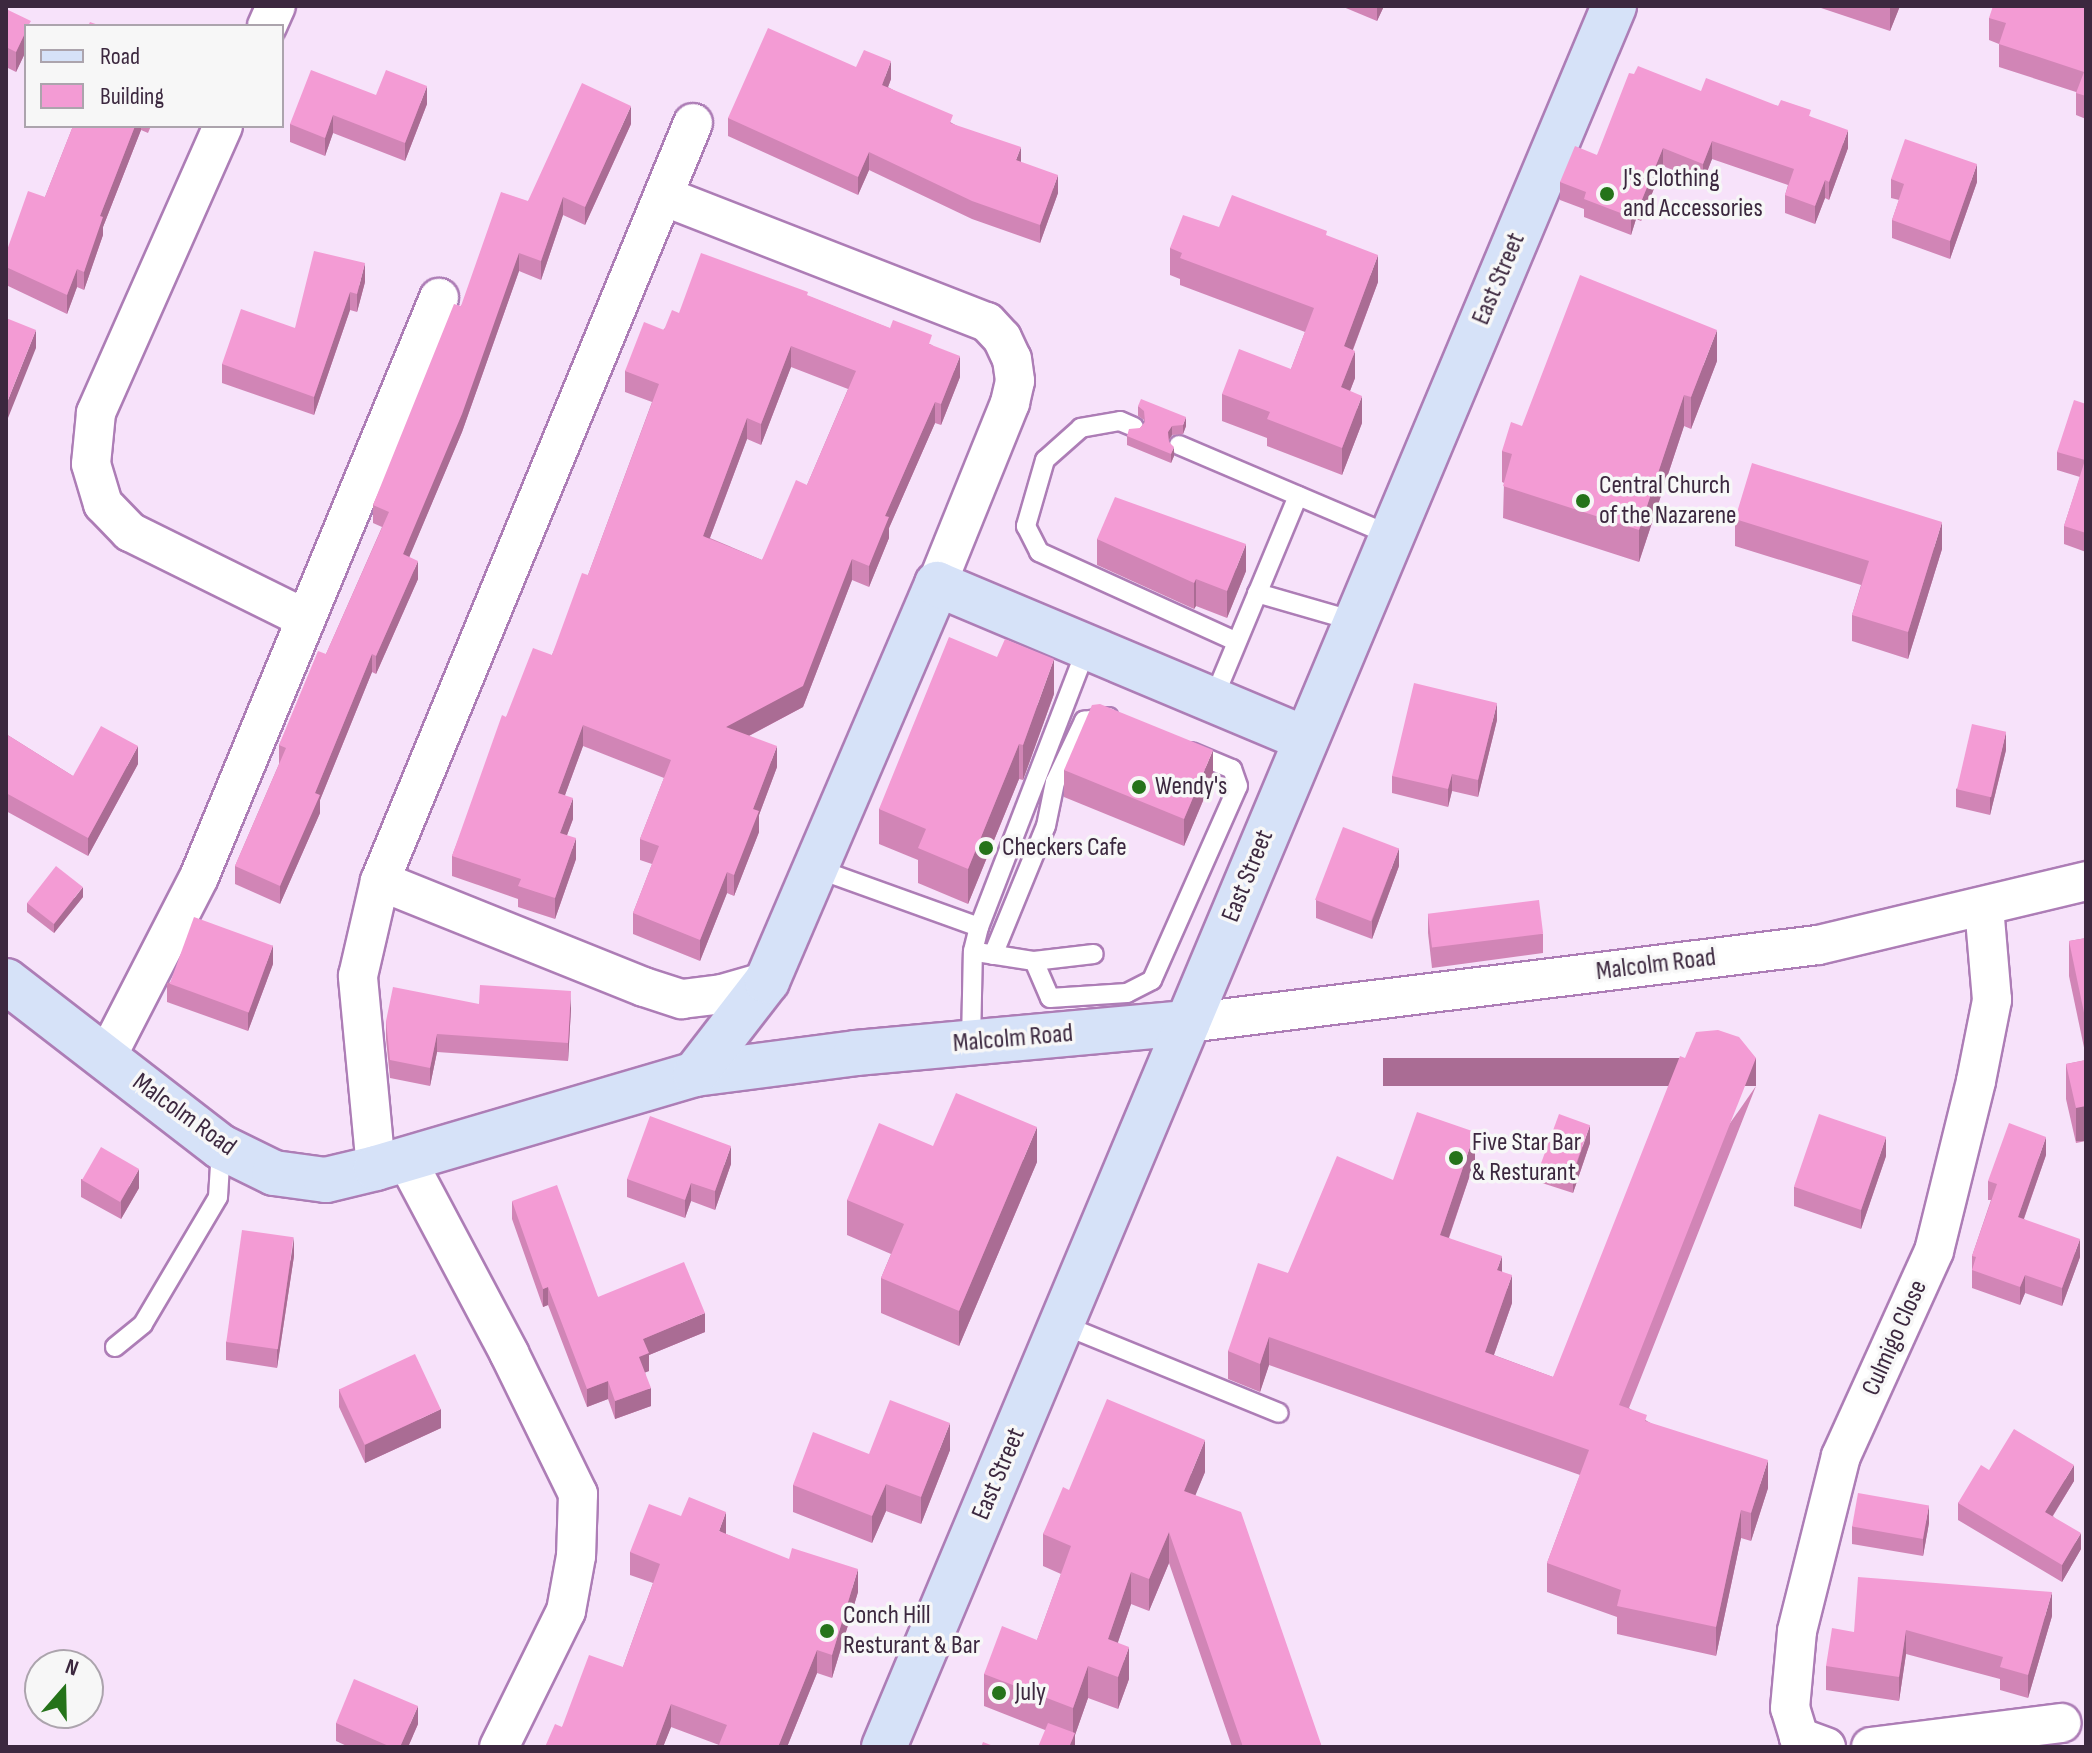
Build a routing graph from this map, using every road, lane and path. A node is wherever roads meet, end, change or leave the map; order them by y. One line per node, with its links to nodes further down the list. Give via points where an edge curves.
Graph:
1 (1614, 6): 9 (street, East Street)
2 (693, 123): 4 (street)
3 (222, 128): 12 (street, via 96,413 91,464 103,504 130,532)
4 (663, 196): 10 (street, via 987,322 1002,338 1015,381 1010,403); 21 (street)
5 (439, 298): 12 (street)
6 (1134, 427): 14 (lane, via 1120,421 1081,428 1045,460 1026,526 1039,552)
7 (1179, 445): 8 (lane)
8 (1298, 496): 9 (lane); 11 (lane)
9 (1390, 535): 13 (street, East Street)
10 (937, 584): 15 (street); 20 (street)
11 (1257, 593): 13 (lane); 14 (lane)
12 (306, 619): 33 (street, via 199,877)
13 (1354, 621): 18 (street, East Street)
14 (1237, 642): 16 (lane)
15 (1087, 647): 16 (street); 24 (lane)
16 (1213, 700): 18 (street)
17 (1123, 723): 27 (lane, via 1109,717 1084,721 1055,782 1046,826)
18 (1304, 738): 31 (street, East Street)
19 (1177, 746): 28 (lane, via 1232,769 1238,786 1152,980 1127,993 1050,998)
20 (815, 868): 24 (lane); 30 (street)
21 (380, 881): 30 (street, via 682,999); 36 (street, via 358,976)
22 (2086, 881): 23 (street, Malcolm Road)
23 (1984, 907): 31 (street, Malcolm Road, via 1818,945); 43 (street, Culmigo Close, via 1992,1000 1934,1251 1841,1456 1797,1631 1790,1708 1799,1737)
24 (979, 927): 25 (lane)
25 (973, 951): 27 (lane); 32 (lane)
26 (1094, 954): 28 (lane)
27 (993, 955): 28 (lane)
28 (1034, 961)
29 (6, 981): 33 (street, Malcolm Road)
30 (767, 981): 34 (street)
31 (1188, 1023): 32 (street, Malcolm Road); 37 (street, East Street)
32 (971, 1043): 34 (street, Malcolm Road)
33 (106, 1058): 35 (street, Malcolm Road)
34 (695, 1074): 36 (street, Malcolm Road)
35 (221, 1147): 36 (street, Malcolm Road, via 274,1173 326,1180); 38 (lane, via 218,1197 143,1324)
36 (391, 1164): 41 (street, via 516,1365 578,1494 576,1556 566,1611)
37 (1061, 1324): 39 (lane); 42 (street, East Street)
38 (115, 1347)
39 (1279, 1413)
40 (2061, 1723): 44 (street)
41 (499, 1747)
42 (884, 1747)
43 (1826, 1747)
44 (1871, 1747)

